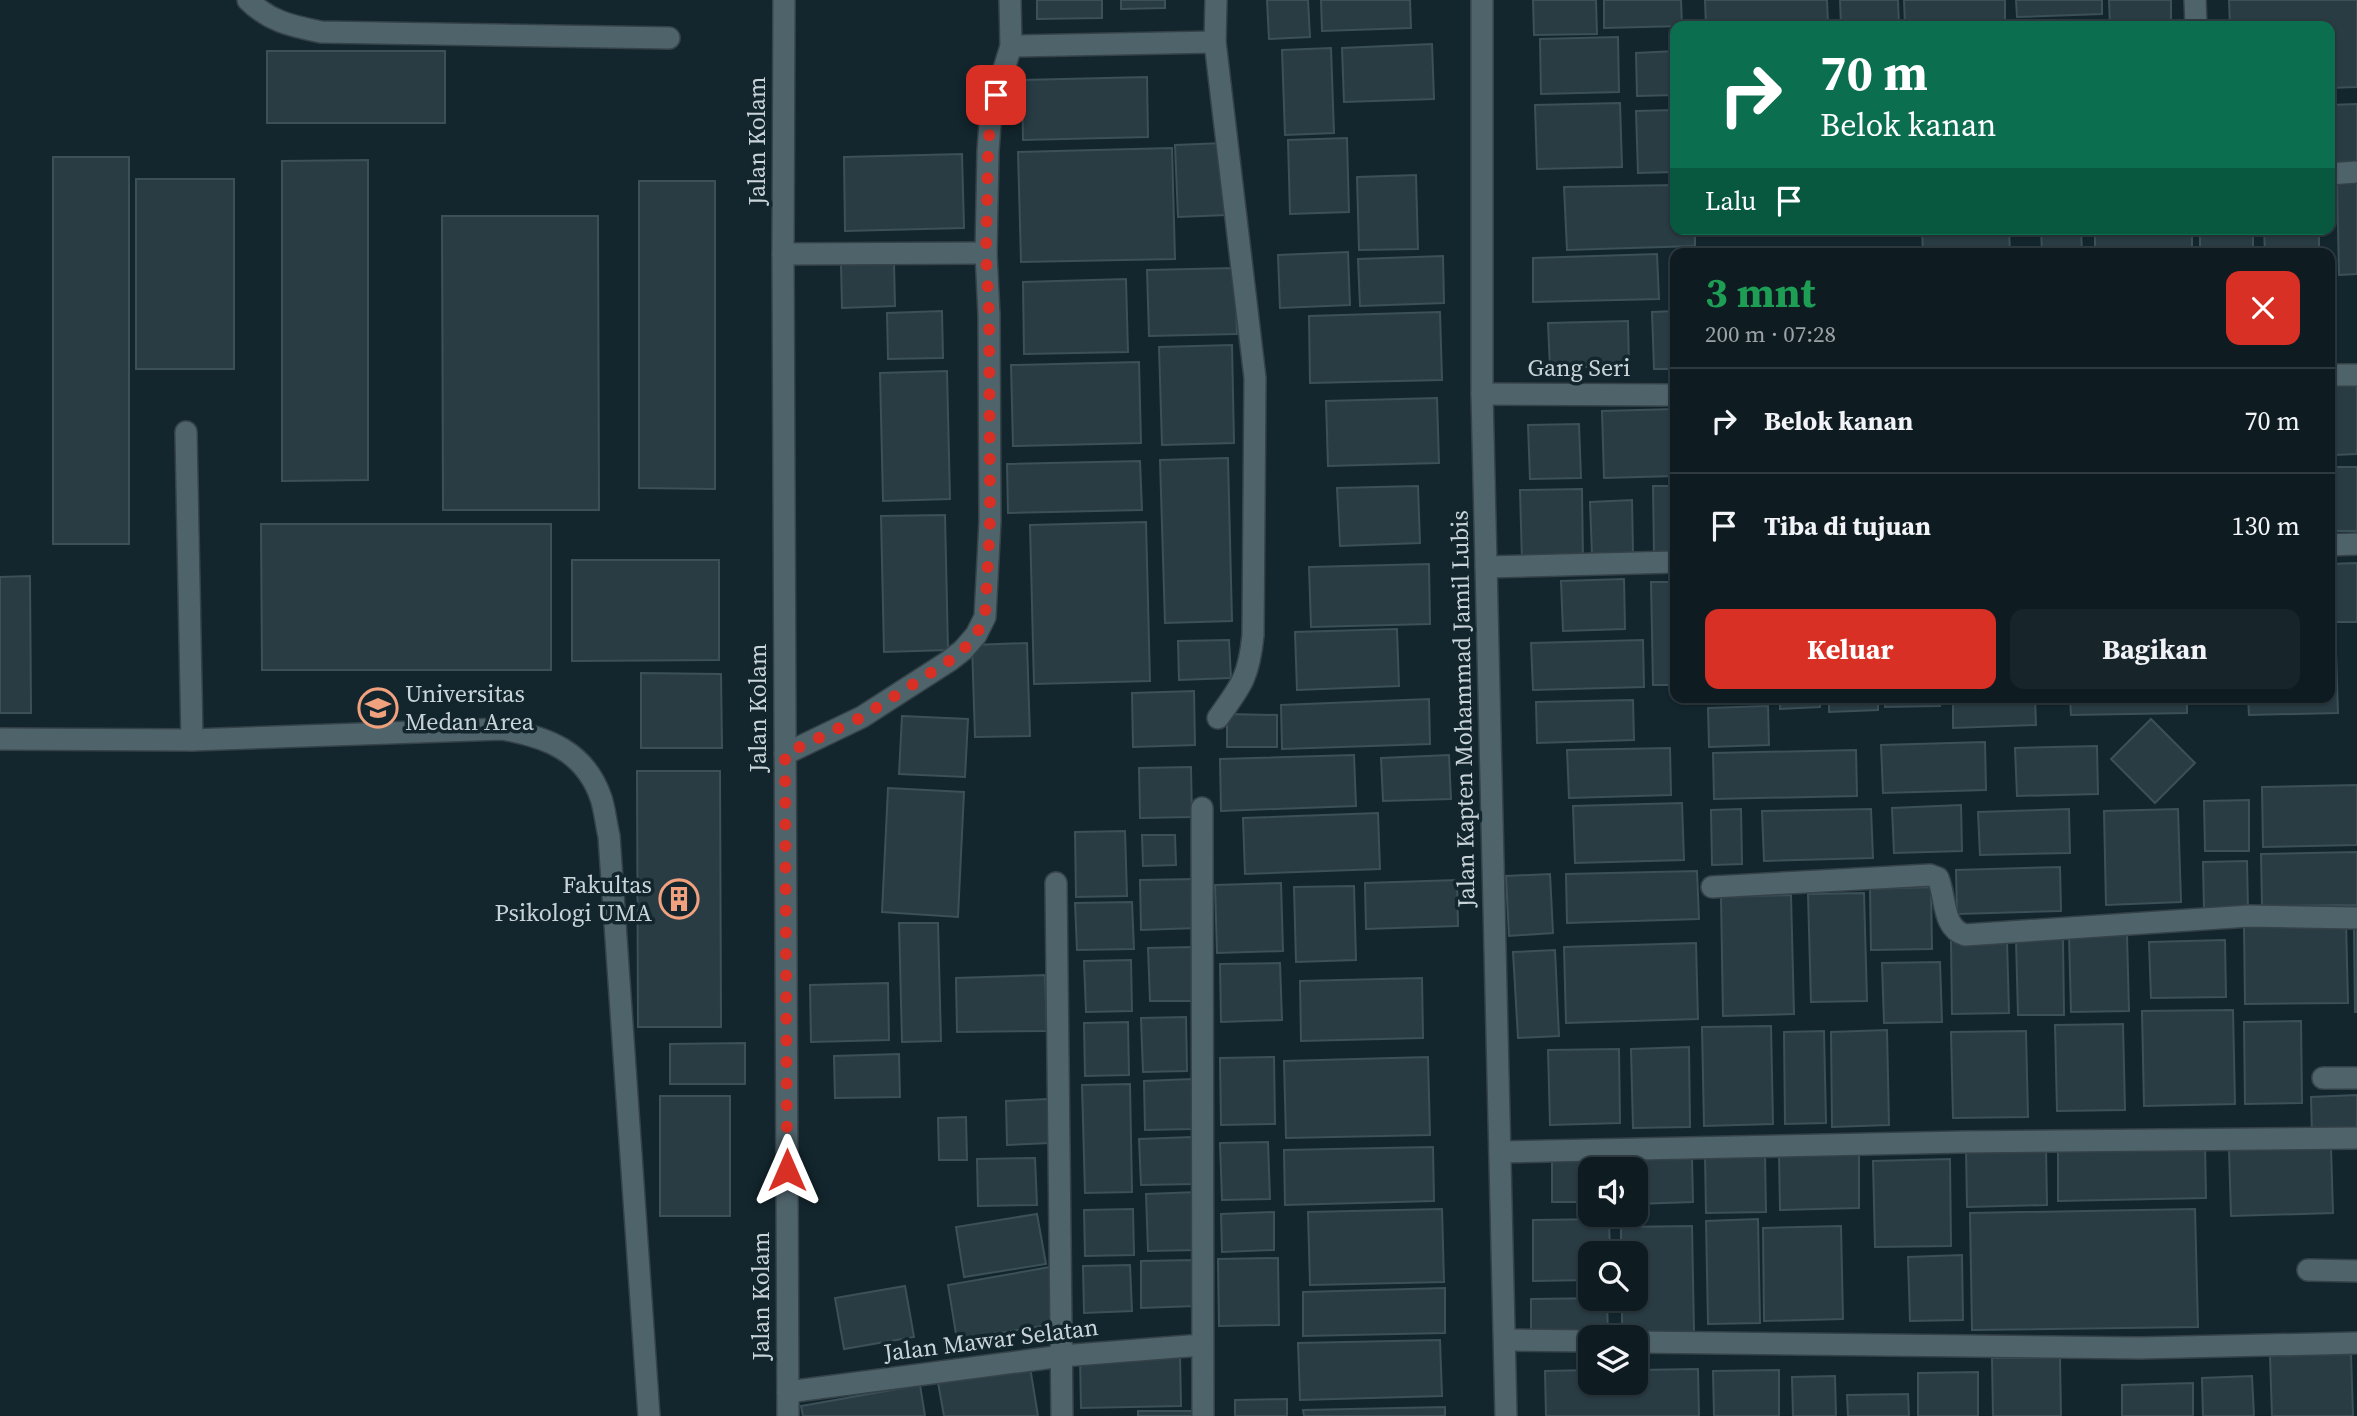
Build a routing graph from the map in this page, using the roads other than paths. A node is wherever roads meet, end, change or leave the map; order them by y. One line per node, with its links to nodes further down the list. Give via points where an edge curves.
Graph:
1 (248, 0): 8 (street, via 279,23 321,32)
2 (784, 0): 14 (street, Jalan Kolam)
3 (1010, 0): 10 (street)
4 (1216, 0): 9 (street)
5 (1482, 0): 17 (street, Jalan Kapten Mohammad Jamil Lubis)
6 (2194, 0): 7 (street)
7 (2196, 21)
8 (669, 38)
9 (1215, 42): 10 (street); 24 (street, via 1255,378 1250,665)
10 (1011, 46): 13 (street, via 991,111)
11 (2357, 172): 12 (street)
12 (2335, 174)
13 (986, 253): 14 (street); 27 (street, via 990,521 985,617 976,635 949,661 862,717)
14 (783, 254): 27 (street, Jalan Kolam)
15 (2335, 375): 16 (street)
16 (2357, 375)
17 (1482, 394): 18 (street, Gang Seri); 23 (street, Jalan Kapten Mohammad Jamil Lubis)
18 (1670, 395)
19 (186, 432): 26 (street)
20 (2357, 544): 21 (street)
21 (2335, 545)
22 (1670, 562): 23 (street)
23 (1486, 567): 35 (street, Jalan Kapten Mohammad Jamil Lubis)
24 (1218, 718)
25 (0, 739): 26 (street)
26 (192, 740): 45 (street, via 502,729 534,735 561,747 583,766 601,798 609,836)
27 (785, 754): 44 (street, Jalan Kolam)
28 (1202, 808): 42 (street)
29 (1056, 883): 43 (street)
30 (1712, 887): 31 (street, via 1930,875 1938,878 1949,924 1965,935 2249,916)
31 (2357, 918)
32 (2323, 1078): 33 (street)
33 (2357, 1078)
34 (2357, 1138): 35 (street)
35 (1500, 1152): 38 (street, Jalan Kapten Mohammad Jamil Lubis)
36 (2308, 1270): 37 (street)
37 (2357, 1271)
38 (1505, 1340): 39 (street); 49 (street, Jalan Kapten Mohammad Jamil Lubis)
39 (1578, 1341)
40 (1648, 1342): 41 (street, via 2140,1348)
41 (2357, 1343)
42 (1202, 1345): 43 (street, Jalan Mawar Selatan); 48 (street)
43 (1062, 1356): 44 (street, Jalan Mawar Selatan); 47 (street)
44 (788, 1392): 46 (street, Jalan Kolam)
45 (649, 1416)
46 (788, 1416)
47 (1062, 1416)
48 (1203, 1416)
49 (1506, 1416)

